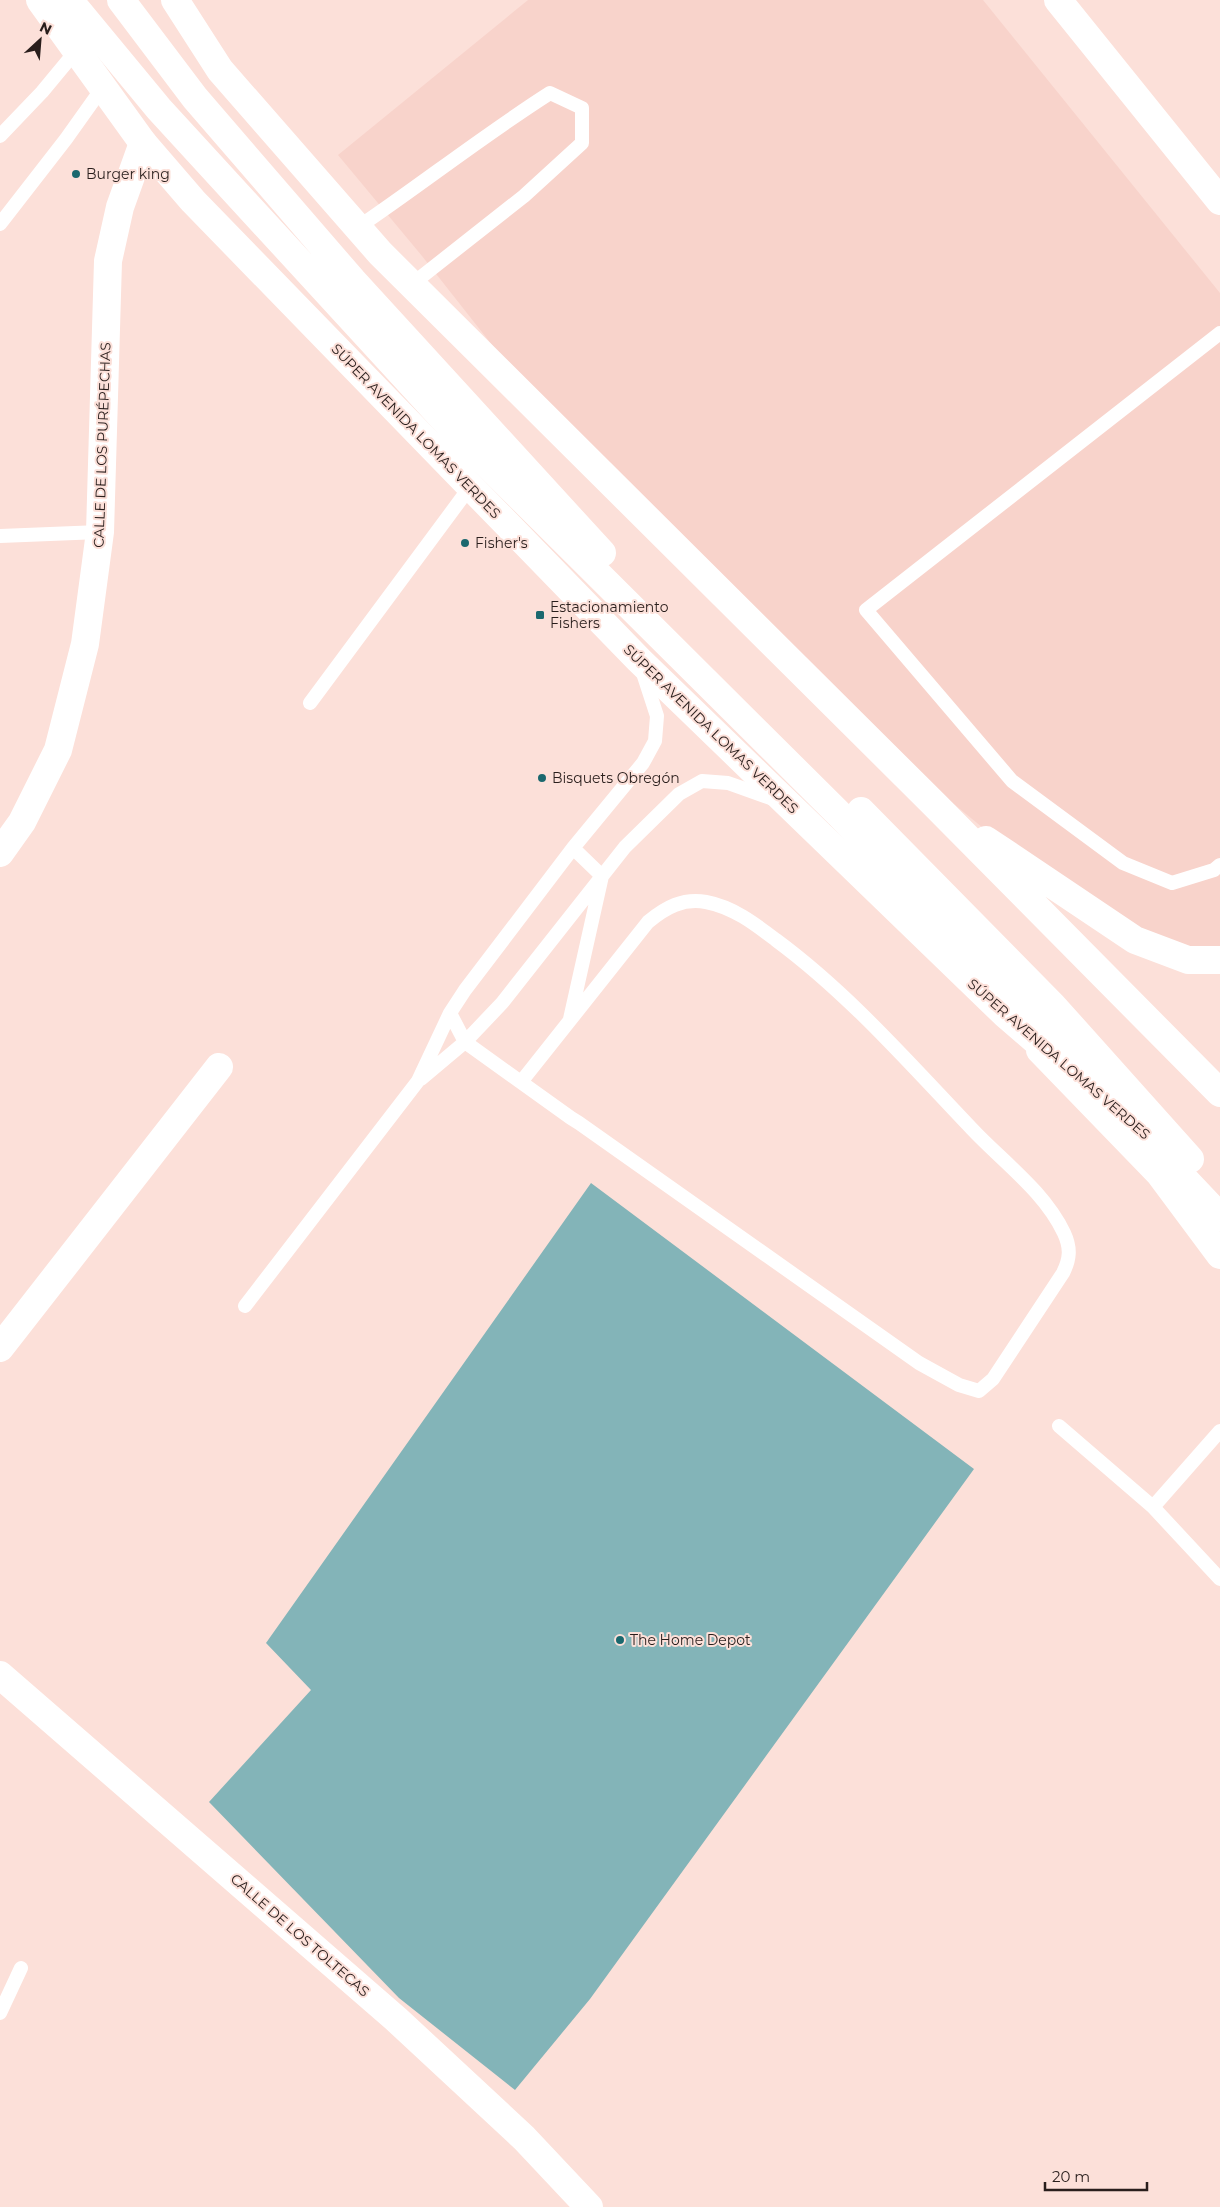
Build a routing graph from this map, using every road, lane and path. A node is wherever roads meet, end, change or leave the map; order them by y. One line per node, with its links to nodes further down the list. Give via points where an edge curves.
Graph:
1 (40, 0): 6 (main road, SÚPER AVENIDA LOMAS VERDES)
2 (69, 0): 37 (main road, via 159,109 461,438 839,814)
3 (121, 0): 35 (main road, via 195,98 353,281 605,557 856,805 1053,1006)
4 (175, 0): 12 (main road, via 220,70)
5 (1058, 0): 10 (main road)
6 (76, 51): 7 (main road, SÚPER AVENIDA LOMAS VERDES); 8 (lane)
7 (102, 87): 9 (main road, SÚPER AVENIDA LOMAS VERDES); 11 (lane)
8 (0, 136)
9 (143, 143): 15 (main road, SÚPER AVENIDA LOMAS VERDES, via 193,201); 16 (main road, CALLE DE LOS PURÉPECHAS, via 120,207 108,261)
10 (1220, 201)
11 (0, 224)
12 (357, 228): 13 (main road); 13 (lane, via 550,93 582,108 582,142 524,196)
13 (411, 285): 21 (main road)
14 (1220, 335): 24 (lane, via 866,610 1012,781 1123,863 1172,883 1214,870)
15 (470, 487): 18 (main road, SÚPER AVENIDA LOMAS VERDES); 19 (lane)
16 (100, 532): 17 (lane); 23 (main road, CALLE DE LOS PURÉPECHAS, via 85,644 58,750 22,822)
17 (0, 536)
18 (639, 660): 20 (main road, SÚPER AVENIDA LOMAS VERDES); 22 (lane, via 657,716 655,741 643,763)
19 (310, 703)
20 (788, 804): 25 (lane, via 728,783 702,781 679,794 625,847); 28 (main road, SÚPER AVENIDA LOMAS VERDES)
21 (936, 806): 26 (main road, via 1135,940 1188,960); 34 (main road)
22 (573, 848): 25 (lane); 27 (lane)
23 (0, 853)
24 (1220, 865)
25 (602, 876): 29 (lane); 30 (lane, via 502,1003)
26 (1220, 960)
27 (450, 1013): 30 (lane); 32 (lane)
28 (1006, 1015): 36 (main road, SÚPER AVENIDA LOMAS VERDES); 38 (main road, via 1159,1173)
29 (569, 1023): 33 (lane); 33 (lane, via 648,922 665,908 686,901 707,902 743,916 809,964 866,1016 1040,1196 1064,1232 1069,1245 1069,1260 1063,1273 994,1379 979,1391 958,1385 912,1358)
30 (465, 1042): 32 (lane); 33 (lane)
31 (219, 1067): 40 (main road)
32 (418, 1081): 39 (lane)
33 (521, 1082)
34 (1220, 1093)
35 (1220, 1192)
36 (1220, 1198)
37 (1220, 1217)
38 (1220, 1255)
39 (245, 1306)
40 (0, 1348)
41 (1059, 1426): 43 (lane)
42 (1220, 1431): 43 (lane)
43 (1153, 1507): 44 (lane)
44 (1220, 1579)
45 (0, 1675): 48 (main road, CALLE DE LOS TOLTECAS, via 396,2019 524,2138)
46 (21, 1968): 47 (lane)
47 (0, 2013)
48 (589, 2207)

